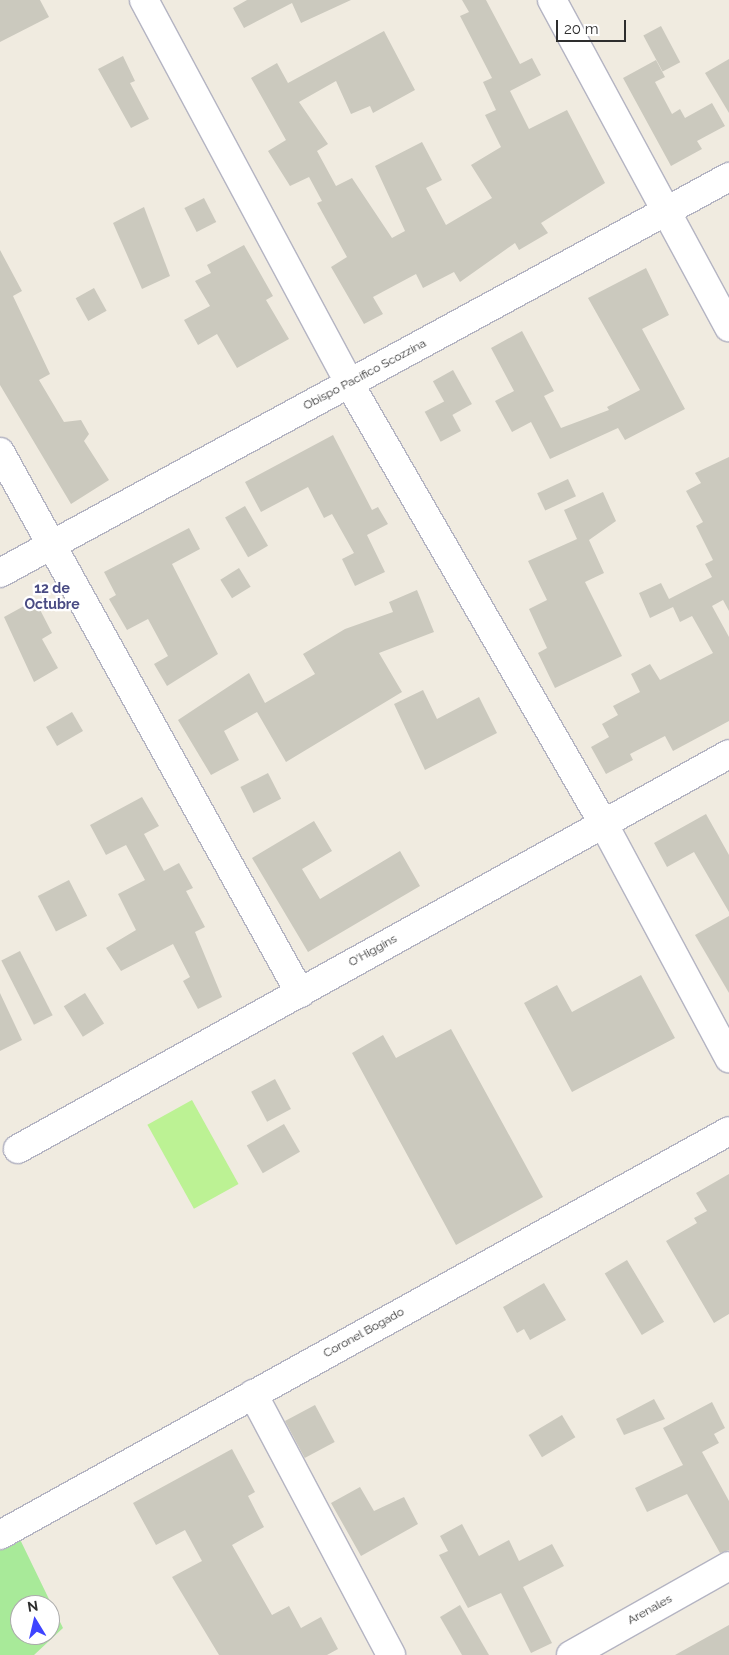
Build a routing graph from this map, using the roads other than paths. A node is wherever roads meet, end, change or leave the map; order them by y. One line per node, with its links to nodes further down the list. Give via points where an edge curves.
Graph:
1 (144, 0): 6 (street)
2 (552, 0): 4 (street)
3 (729, 177): 4 (street, Obispo Pacífico Scozzina)
4 (666, 211): 5 (street); 6 (street, Obispo Pacífico Scozzina)
5 (729, 327)
6 (349, 384): 8 (street, Obispo Pacífico Scozzina); 11 (street)
7 (0, 452): 8 (street)
8 (52, 544): 9 (street, Obispo Pacífico Scozzina); 12 (street)
9 (0, 573)
10 (729, 754): 11 (street, O'Higgins)
11 (603, 823): 12 (street, O'Higgins); 13 (street)
12 (300, 992): 15 (street, O'Higgins)
13 (729, 1058)
14 (729, 1131): 16 (street, Coronel Bogado)
15 (18, 1149)
16 (253, 1394): 17 (street, Coronel Bogado); 19 (street)
17 (0, 1535)
18 (729, 1566): 20 (street, Arenales)
19 (391, 1655)
20 (571, 1655)

